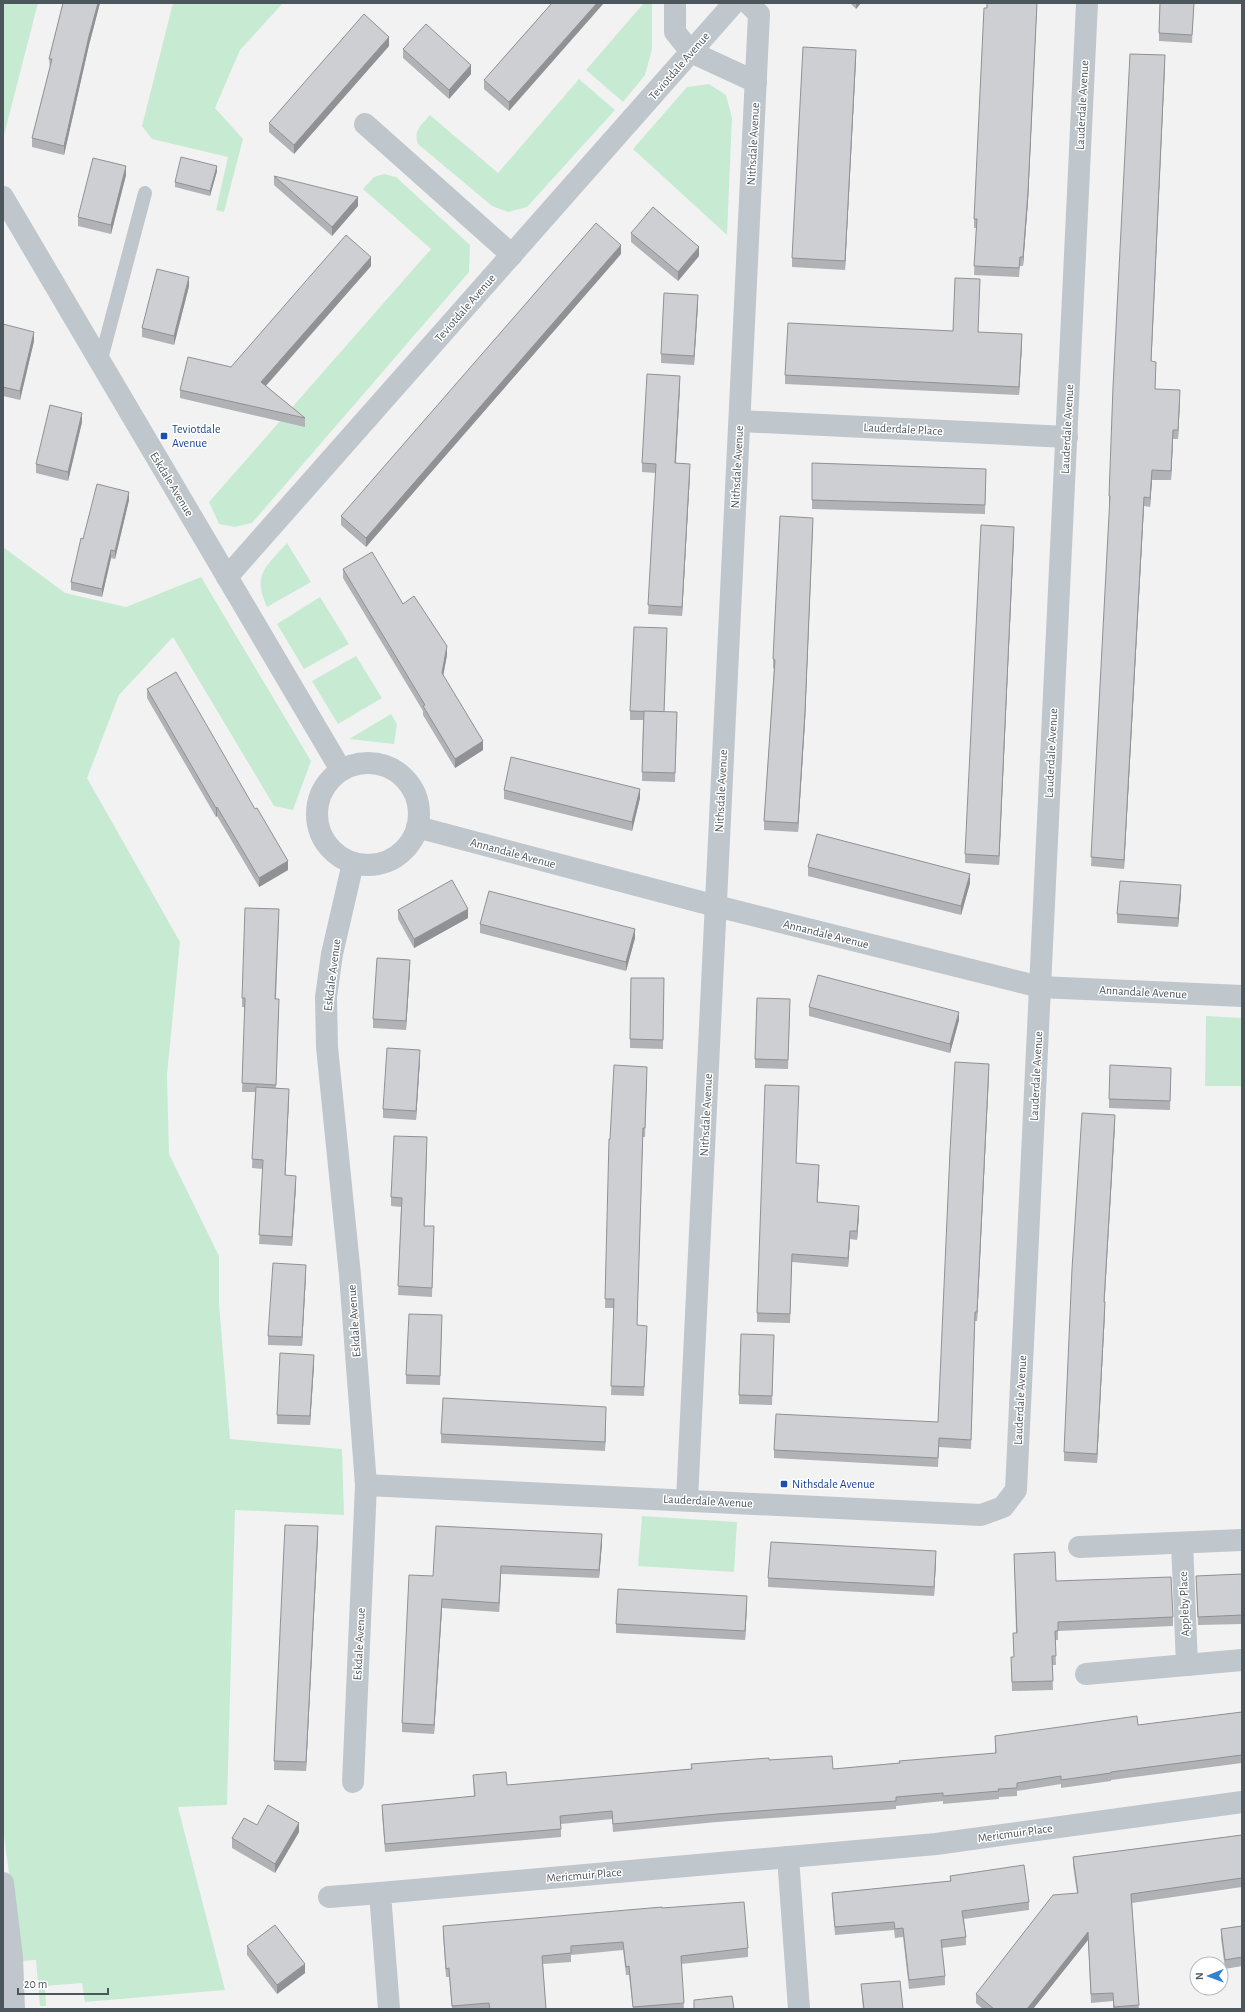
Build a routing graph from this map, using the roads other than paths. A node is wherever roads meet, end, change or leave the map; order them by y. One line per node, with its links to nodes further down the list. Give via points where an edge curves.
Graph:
1 (675, 3): 5 (street, via 674,32)
2 (734, 3): 5 (street, Teviotdale Avenue)
3 (748, 3): 6 (street, Nithsdale Avenue, via 758,14)
4 (1087, 3): 13 (street, Lauderdale Avenue)
5 (691, 52): 6 (street); 10 (street, Teviotdale Avenue)
6 (756, 82): 12 (street, Nithsdale Avenue)
7 (364, 124): 10 (street)
8 (145, 193): 11 (lane)
9 (3, 198): 11 (street, Eskdale Avenue)
10 (512, 255): 14 (street, Teviotdale Avenue)
11 (100, 363): 14 (street, Eskdale Avenue)
12 (740, 421): 13 (street, Lauderdale Place); 18 (street, Nithsdale Avenue)
13 (1067, 437): 19 (street, Lauderdale Avenue)
14 (227, 577): 15 (street, Eskdale Avenue)
15 (341, 770): 16 (street, via 357,764 375,763 391,768 405,779 415,793 419,810); 17 (street, via 329,781 320,796 317,812 319,829 327,844 338,856)
16 (417, 828): 17 (street, via 400,854 370,865); 18 (street, Annandale Avenue)
17 (354, 863): 21 (street, Eskdale Avenue, via 332,954 326,997 327,1047 350,1275)
18 (716, 906): 19 (street, Annandale Avenue); 22 (street, Nithsdale Avenue)
19 (1040, 987): 20 (street, Annandale Avenue); 22 (street, Lauderdale Avenue, via 1016,1490 1003,1507 981,1515)
20 (1242, 996)
21 (366, 1485): 22 (street, Lauderdale Avenue); 29 (street, Eskdale Avenue)
22 (687, 1500)
23 (1242, 1540): 24 (street)
24 (1182, 1543): 25 (street); 27 (street, Appleby Place)
25 (1079, 1547)
26 (1242, 1660): 27 (street)
27 (1187, 1665): 28 (street)
28 (1086, 1674)
29 (353, 1782)
30 (1242, 1802): 31 (street, Mericmuir Place, via 936,1844)
31 (788, 1857): 33 (street, Mericmuir Place); 37 (street)
32 (3, 1884): 35 (street, via 12,1957)
33 (380, 1893): 34 (street, Mericmuir Place); 36 (street)
34 (329, 1897)
35 (14, 2009)
36 (389, 2009)
37 (799, 2009)

